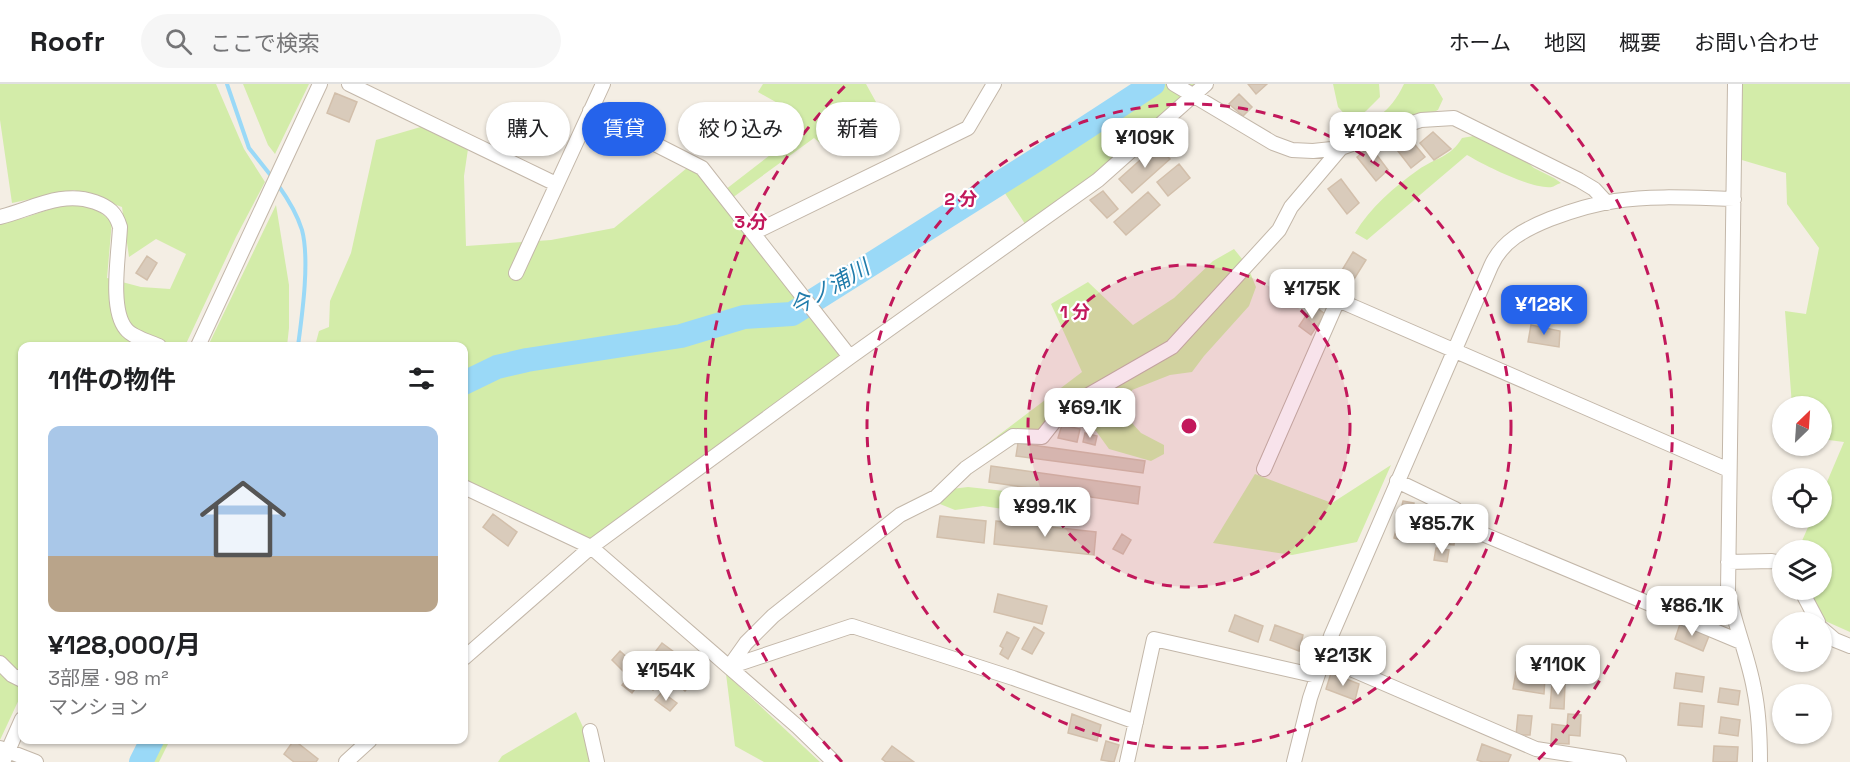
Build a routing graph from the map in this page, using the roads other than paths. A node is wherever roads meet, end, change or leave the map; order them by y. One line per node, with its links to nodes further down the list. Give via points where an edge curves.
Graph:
1 (320, 84): 20 (street)
2 (349, 84): 13 (street)
3 (603, 84): 9 (street)
4 (994, 84): 17 (street, via 968,128)
5 (1174, 84): 8 (street)
6 (1206, 84): 8 (street)
7 (1736, 84): 14 (street)
8 (1193, 95): 11 (street, via 1273,143 1292,150); 22 (street, via 1098,180)
9 (594, 102)
10 (582, 128): 13 (street)
11 (1341, 148): 15 (street, via 1421,120 1454,118 1579,180); 36 (street, via 1291,207 1279,230 1172,347 1064,409 1042,437 1013,436 966,468 936,497 900,515 773,616 746,643)
12 (666, 150): 17 (street, via 702,168)
13 (556, 184): 18 (street)
14 (1734, 199): 15 (street); 24 (street)
15 (1607, 202): 21 (street, via 1536,225 1504,245 1493,260)
16 (0, 217): 19 (street, via 67,198 84,198 106,206 117,216 120,227 116,304 119,319 127,332)
17 (753, 233): 22 (street)
18 (516, 273)
19 (150, 342)
20 (200, 342)
21 (1453, 351): 23 (street, via 1338,300); 24 (street); 25 (street)
22 (850, 357): 27 (street)
23 (1264, 469)
24 (1729, 470): 29 (street)
25 (1397, 481): 31 (street, via 1455,508 1454,522); 34 (street)
26 (468, 489): 27 (street)
27 (591, 547): 33 (street); 36 (street)
28 (1772, 561): 29 (street)
29 (1728, 562): 31 (street, via 1728,591)
30 (1832, 638): 32 (street)
31 (1741, 642): 51 (street, via 1760,722)
32 (1850, 646)
33 (468, 654)
34 (1323, 657): 37 (street); 50 (street, via 1536,749)
35 (0, 663): 38 (street)
36 (729, 668): 39 (street, via 852,626); 47 (street)
37 (1317, 676): 39 (street, via 1154,639); 49 (street)
38 (18, 678)
39 (1136, 722): 48 (street)
40 (18, 726): 43 (street)
41 (590, 731): 46 (street)
42 (366, 744): 45 (street)
43 (3, 754): 44 (street)
44 (36, 762)
45 (346, 762)
46 (597, 762)
47 (834, 762)
48 (1127, 762)
49 (1294, 762)
50 (1619, 762)
51 (1760, 762)

